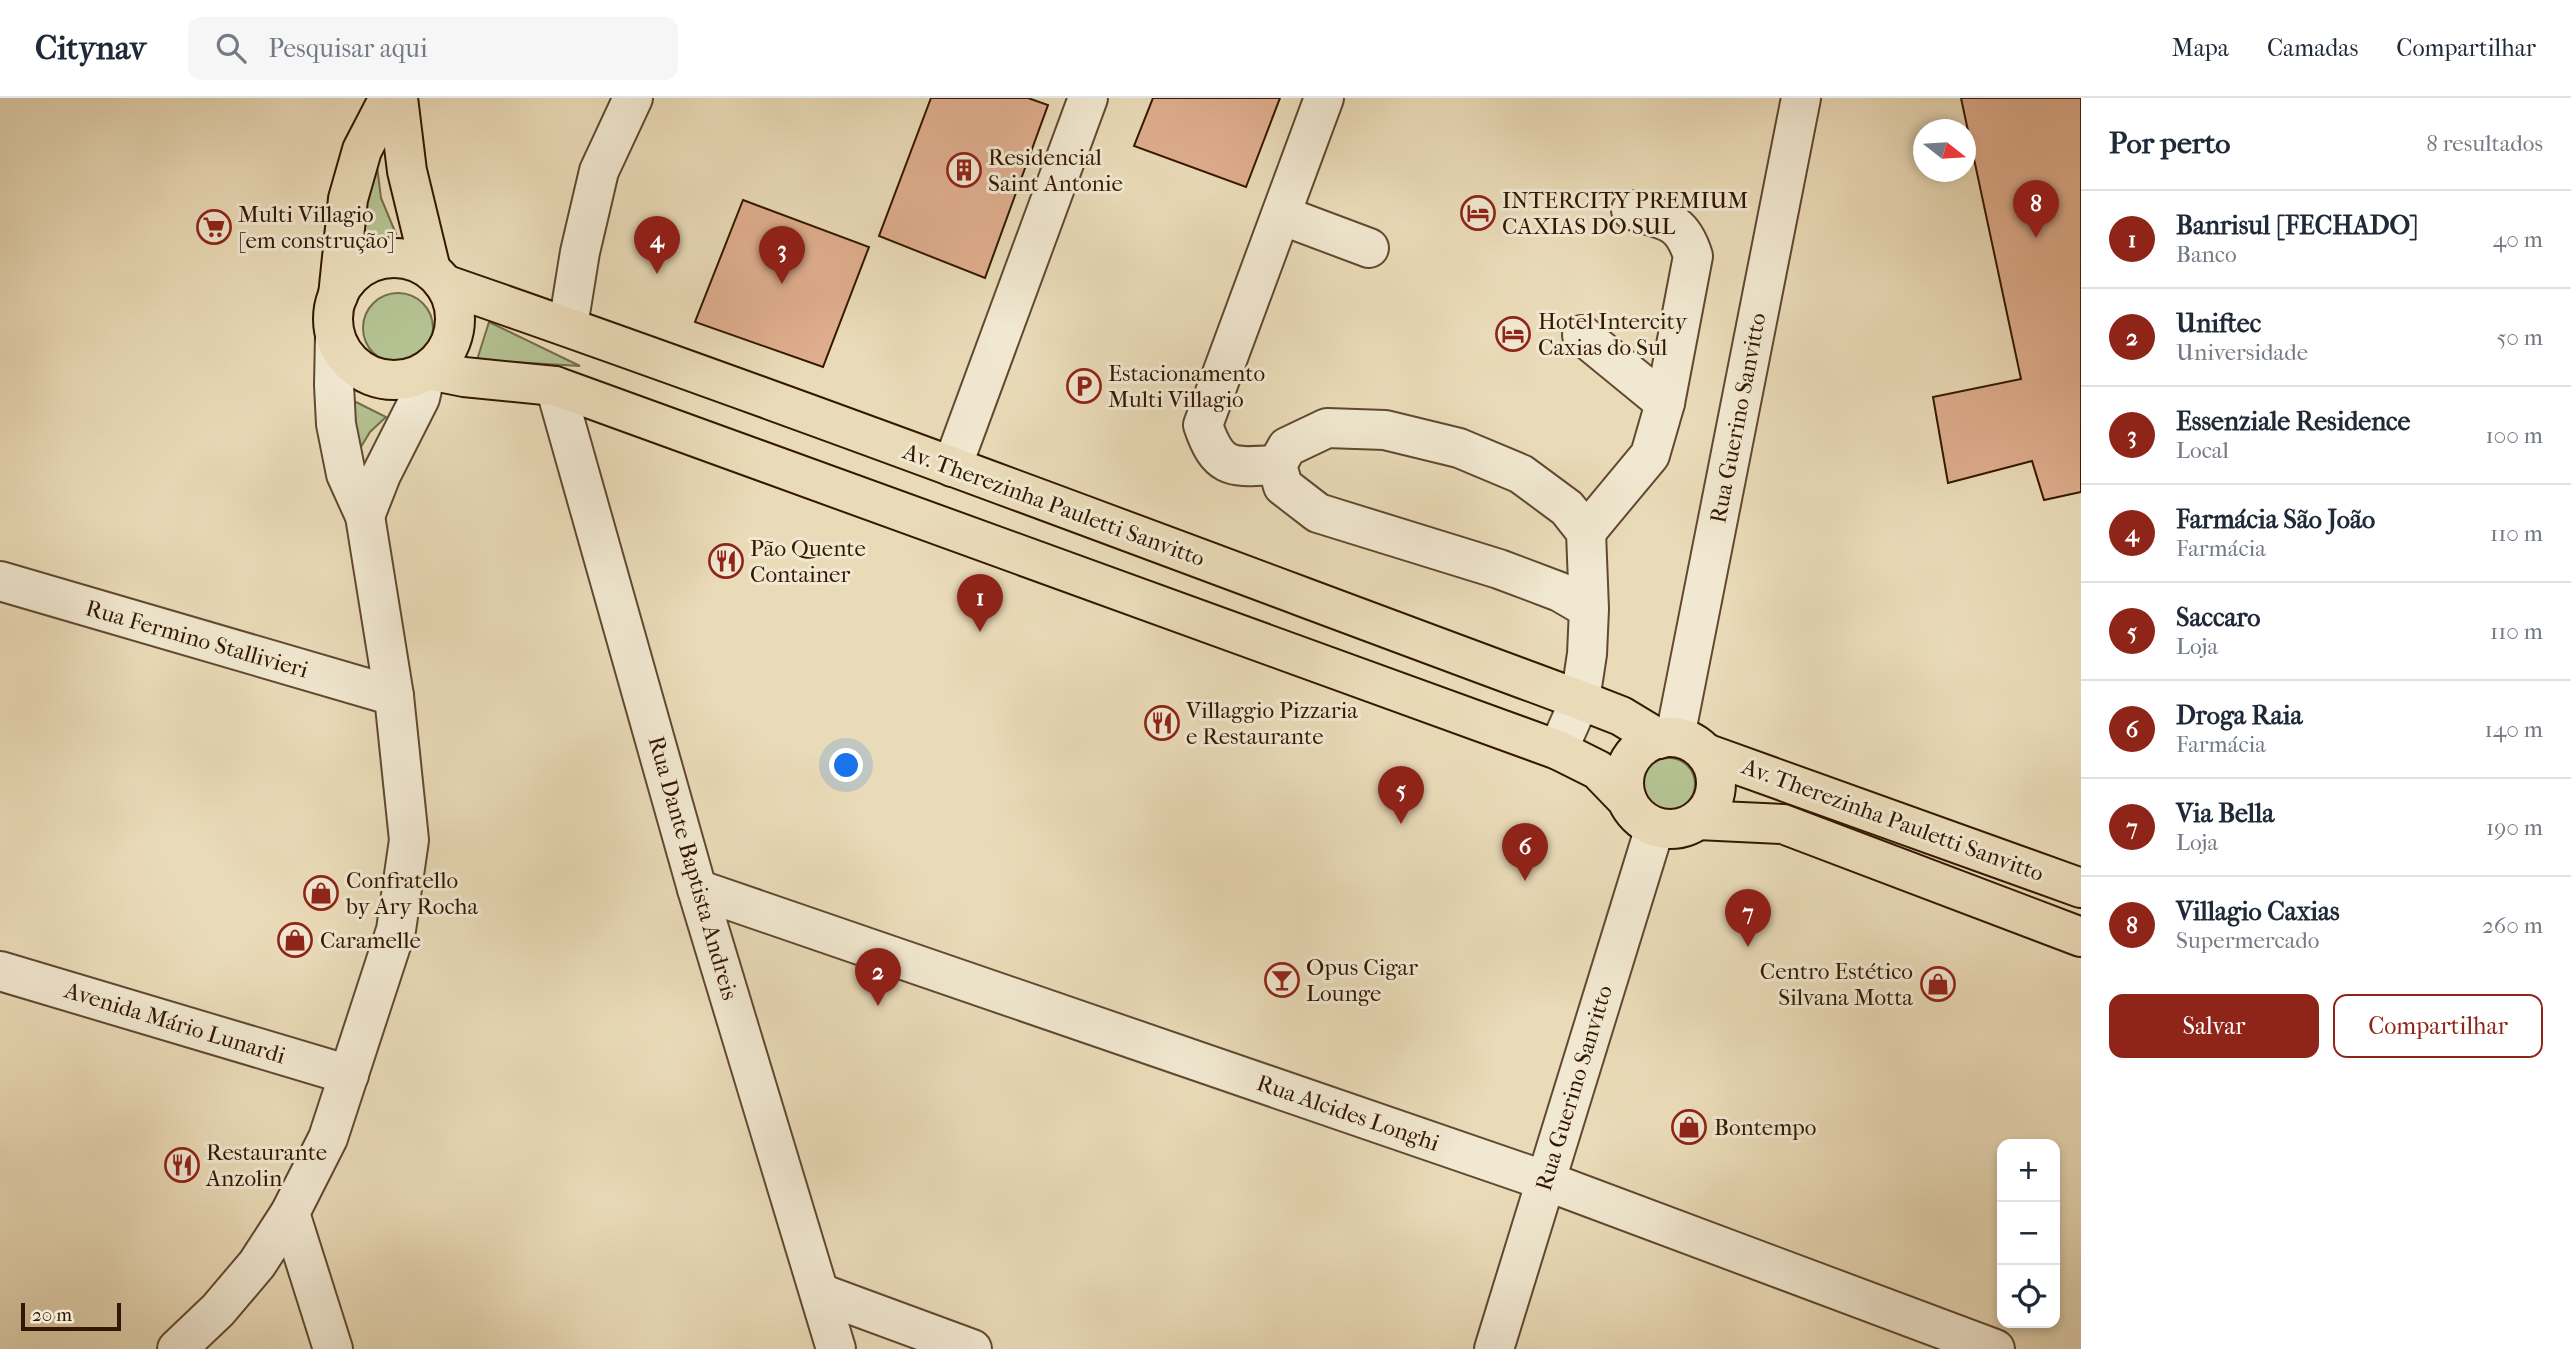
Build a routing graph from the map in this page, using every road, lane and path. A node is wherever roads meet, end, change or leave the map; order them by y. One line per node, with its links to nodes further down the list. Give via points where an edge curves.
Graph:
1 (388, 98): 11 (main road, via 362,150 348,199)
2 (398, 98): 10 (main road, via 407,171)
3 (633, 98): 12 (street, via 599,171)
4 (1088, 98): 20 (street)
5 (1324, 98): 8 (street)
6 (1801, 98): 30 (street, Rua Guerino Sanvitto)
7 (1631, 210): 17 (street, via 1678,225 1693,256)
8 (1281, 215): 9 (street); 19 (street, via 1203,425 1212,450 1235,467)
9 (1369, 248)
10 (438, 277): 11 (main road, via 415,261 378,260 347,280); 12 (main road, Av. Therezinha Pauletti Sanvitto); 15 (main road, via 453,301 456,320 443,356)
11 (338, 296): 14 (main road, via 333,315)
12 (568, 326): 18 (main road, Av. Therezinha Pauletti Sanvitto)
13 (1583, 335): 17 (street)
14 (335, 336): 15 (main road, via 345,356 382,380 405,380); 22 (street, via 337,424 346,474)
15 (428, 371): 16 (main road); 22 (street)
16 (555, 386): 21 (main road); 36 (street, Rua Dante Baptista Andreis)
17 (1665, 403): 23 (street, via 1650,455)
18 (862, 433): 20 (main road, Av. Therezinha Pauletti Sanvitto); 21 (main road)
19 (1277, 465): 23 (street, via 1287,447 1327,429 1385,429 1460,448 1521,474 1567,508); 27 (street, via 1283,486 1318,513 1499,569)
20 (952, 467): 24 (main road, Av. Therezinha Pauletti Sanvitto)
21 (844, 490): 26 (main road)
22 (365, 516): 28 (street)
23 (1586, 532): 27 (street)
24 (1180, 551): 26 (main road); 29 (main road, Av. Therezinha Pauletti Sanvitto)
25 (0, 581): 28 (street, Rua Fermino Stallivieri)
26 (1159, 605): 31 (main road)
27 (1589, 610): 29 (street)
28 (394, 696): 39 (street, via 409,840 397,930)
29 (1580, 700): 30 (main road, Av. Therezinha Pauletti Sanvitto); 31 (street)
30 (1680, 743): 32 (main road, via 1644,745 1626,769); 33 (main road, via 1713,766 1714,795); 35 (main road, Av. Therezinha Pauletti Sanvitto)
31 (1558, 750): 32 (main road, via 1598,770)
32 (1628, 800): 34 (main road, via 1634,812)
33 (1698, 820): 34 (main road, via 1685,827); 37 (main road, Av. Therezinha Pauletti Sanvitto, via 1783,824)
34 (1656, 827): 40 (street, Rua Guerino Sanvitto)
35 (2081, 888)
36 (698, 889): 40 (street, Rua Alcides Longhi); 42 (street, Rua Dante Baptista Andreis)
37 (2081, 937)
38 (0, 971): 39 (street, Avenida Mário Lunardi)
39 (349, 1075): 41 (street, via 328,1138)
40 (1546, 1181): 47 (street, Rua Guerino Sanvitto); 48 (street, Rua Alcides Longhi)
41 (290, 1213): 43 (street, via 257,1264); 44 (street)
42 (820, 1293): 45 (street, Rua Dante Baptista Andreis); 46 (street)
43 (177, 1349)
44 (333, 1349)
45 (836, 1349)
46 (972, 1349)
47 (1493, 1349)
48 (1995, 1349)

